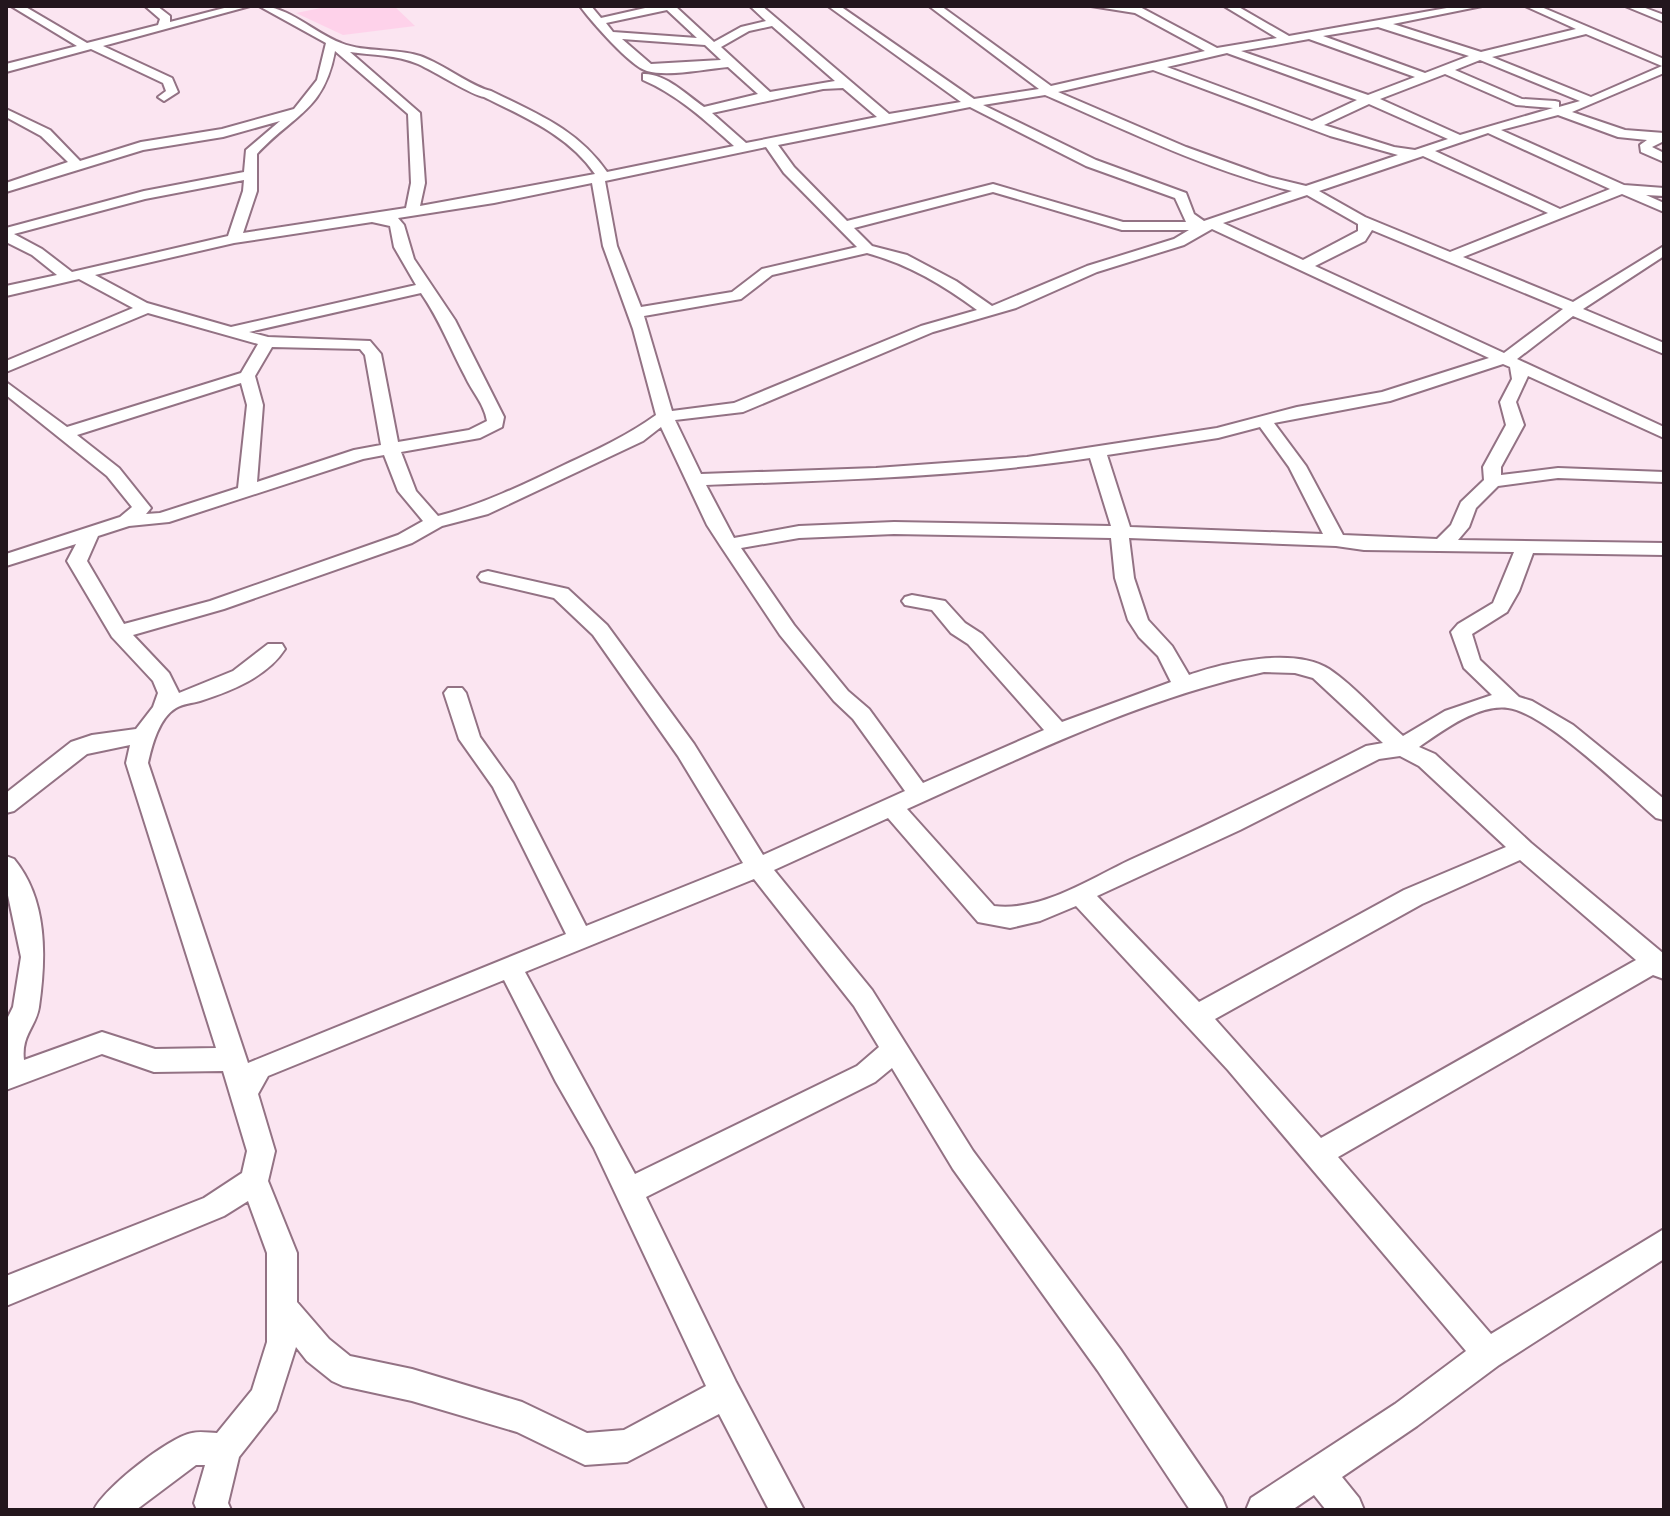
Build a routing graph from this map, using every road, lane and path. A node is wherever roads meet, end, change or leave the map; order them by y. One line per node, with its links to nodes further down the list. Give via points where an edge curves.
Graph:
1 (16, 6): 28 (street)
2 (150, 6): 21 (street, via 166,18)
3 (245, 6): 21 (street)
4 (264, 6): 26 (street)
5 (585, 6): 18 (street)
6 (669, 6): 18 (street); 27 (street)
7 (755, 6): 19 (street)
8 (833, 6): 43 (street)
9 (934, 6): 39 (street)
10 (1096, 6): 15 (street)
11 (1229, 6): 25 (street)
12 (1477, 6): 16 (street)
13 (1530, 6): 22 (street)
14 (1630, 6): 17 (street)
15 (1134, 8): 29 (street)
16 (1413, 10): 20 (street)
17 (1664, 19)
18 (598, 22): 23 (street)
19 (774, 22): 27 (street); 38 (street)
20 (1376, 22): 24 (street); 30 (street)
21 (163, 26): 28 (street)
22 (1587, 30): 30 (street); 33 (street)
23 (610, 35): 27 (street); 31 (street, via 648,68)
24 (1309, 35): 25 (street); 37 (street)
25 (1287, 39): 29 (street)
26 (334, 44): 45 (street, via 325,60 326,74); 60 (street, via 417,59 557,128 590,157); 66 (street, via 414,113 418,183)
27 (710, 44): 31 (street)
28 (88, 46): 34 (street); 41 (street, via 168,81 172,92)
29 (1221, 51): 32 (street); 42 (street)
30 (1480, 56): 35 (street); 44 (street)
31 (729, 63): 40 (street)
32 (1154, 66): 39 (street); 50 (street)
33 (1664, 66): 44 (street)
34 (6, 68)
35 (1444, 69): 37 (street); 44 (street, via 1520,102)
36 (647, 77): 47 (street)
37 (1425, 77): 42 (street)
38 (846, 84): 40 (street); 49 (street)
39 (1047, 91): 43 (street); 63 (street, via 1181,150)
40 (767, 96): 47 (street)
41 (164, 97)
42 (1367, 100): 50 (street); 52 (street)
43 (970, 104): 49 (street); 70 (street, via 1091,163 1181,196 1189,218)
44 (1585, 104): 46 (street)
45 (301, 111): 58 (street, via 223,133 141,146); 59 (street, via 255,149)
46 (1556, 111): 51 (street); 53 (street, via 1623,134)
47 (703, 112): 55 (street)
48 (6, 113): 58 (street, via 60,145)
49 (887, 119): 54 (street)
50 (1313, 125): 56 (street, via 1371,146)
51 (1489, 129): 52 (street); 62 (street)
52 (1459, 139): 56 (street)
53 (1662, 139): 57 (street, via 1646,149)
54 (770, 143): 55 (street); 71 (street, via 789,170)
55 (744, 148): 60 (street)
56 (1421, 152): 63 (street); 67 (street)
57 (1664, 158)
58 (74, 167): 61 (street)
59 (250, 175): 72 (street, via 144,195); 73 (street, via 246,208)
60 (601, 178): 66 (street); 85 (street, via 610,246)
61 (6, 188)
62 (1622, 189): 64 (street); 65 (street); 67 (street)
63 (1309, 191): 69 (street); 70 (street)
64 (1664, 192)
65 (1664, 208)
66 (413, 209): 68 (street)
67 (1558, 213): 76 (street)
68 (363, 218): 73 (street); 80 (street, via 393,221)
69 (1365, 222): 76 (street); 78 (street, via 1360,238)
70 (1207, 224): 71 (street, via 1122,226 993,188); 78 (street); 84 (street, via 1179,242 1092,269)
71 (846, 225): 74 (street)
72 (6, 234): 79 (street)
73 (234, 239): 79 (street)
74 (867, 249): 84 (street, via 902,258); 85 (street, via 755,277 736,296)
75 (1664, 250): 77 (street)
76 (1450, 257): 83 (street)
77 (1656, 262): 83 (street)
78 (1303, 266): 89 (street)
79 (73, 274): 81 (street); 82 (street)
80 (424, 288): 86 (street); 97 (street, via 443,313 496,423 474,434)
81 (6, 291)
82 (148, 307): 86 (street); 90 (street)
83 (1573, 309): 88 (street); 89 (street)
84 (989, 311): 93 (street, via 927,329 737,408)
85 (634, 313): 93 (street)
86 (233, 331): 87 (street)
87 (267, 342): 91 (street); 97 (street, via 364,344 373,354)
88 (1664, 349)
89 (1510, 362): 94 (street, via 1384,397); 96 (street); 101 (street, via 1520,379 1508,402 1515,425 1492,467)
90 (6, 367)
91 (247, 376): 95 (street); 102 (street, via 255,405)
92 (8, 392): 95 (street)
93 (665, 417): 100 (street); 104 (street, via 637,437 496,504)
94 (1264, 421): 98 (street); 107 (street, via 1297,466)
95 (67, 433): 103 (street, via 141,504 139,514)
96 (1664, 433)
97 (390, 448): 102 (street); 104 (street, via 423,515)
98 (1097, 452): 100 (street, via 967,468); 106 (street, via 1121,522)
99 (1664, 477): 101 (street, via 1558,473)
100 (695, 480): 109 (street)
101 (1493, 481): 108 (street, via 1467,506 1460,527)
102 (247, 488): 103 (street, via 162,518)
103 (127, 521): 105 (street)
104 (435, 522): 117 (street, via 405,539 217,605)
105 (91, 532): 111 (street); 114 (street)
106 (1119, 533): 107 (street); 109 (street, via 894,528 799,532); 119 (street, via 1136,617 1162,647)
107 (1336, 540): 108 (street)
108 (1443, 544): 110 (street)
109 (729, 545): 126 (street, via 787,630 868,723)
110 (1526, 545): 112 (street); 121 (street, via 1495,613 1461,632 1471,663)
111 (36, 549): 113 (street); 114 (street)
112 (1664, 549)
113 (6, 560)
114 (77, 561): 117 (street)
115 (488, 577): 132 (street, via 552,589 574,602 686,750)
116 (912, 601): 123 (street, via 938,605)
117 (119, 632): 122 (street, via 162,678 169,693)
118 (275, 649): 122 (street, via 244,673 188,699)
119 (1183, 685): 123 (street); 125 (street, via 1264,665 1320,673)
120 (455, 693): 134 (street, via 470,739 502,783)
121 (1511, 701): 125 (street, via 1493,701 1422,732); 129 (street, via 1552,721)
122 (166, 703): 124 (street)
123 (1058, 732): 126 (street)
124 (143, 736): 127 (street, via 79,748); 139 (street, via 137,763)
125 (1402, 748): 130 (street, via 1427,760); 133 (street, via 1374,752)
126 (919, 794): 128 (street)
127 (6, 805)
128 (892, 807): 132 (street); 133 (street, via 987,915 1031,914)
129 (1664, 812)
130 (1523, 849): 135 (street); 137 (street, via 1413,897)
131 (6, 865): 140 (street, via 20,889 34,960 26,1008 13,1028)
132 (758, 867): 134 (street); 138 (street, via 863,998)
133 (1080, 894): 137 (street)
134 (581, 939): 136 (street)
135 (1660, 965): 142 (street)
136 (510, 968): 141 (street, via 259,1068); 144 (street)
137 (1196, 1017): 142 (street)
138 (894, 1051): 144 (street, via 866,1074); 155 (street, via 963,1160)
139 (231, 1059): 140 (street, via 154,1061 102,1043); 141 (street)
140 (9, 1076)
141 (244, 1093): 143 (street, via 261,1151)
142 (1318, 1154): 148 (street)
143 (254, 1181): 146 (street, via 214,1207); 147 (street, via 282,1253)
144 (629, 1191): 149 (street)
145 (1664, 1243): 148 (street)
146 (6, 1291)
147 (282, 1307): 149 (street, via 318,1350 343,1370 522,1418 585,1449 627,1446); 150 (street, via 282,1342 265,1399)
148 (1488, 1354): 151 (street)
149 (725, 1393): 154 (street)
150 (225, 1449): 152 (street, via 192,1449); 153 (street, via 211,1503)
151 (1317, 1472): 156 (street); 157 (street)
152 (111, 1510)
153 (214, 1510)
154 (787, 1510)
155 (1210, 1510)
156 (1263, 1510)
157 (1347, 1510)

